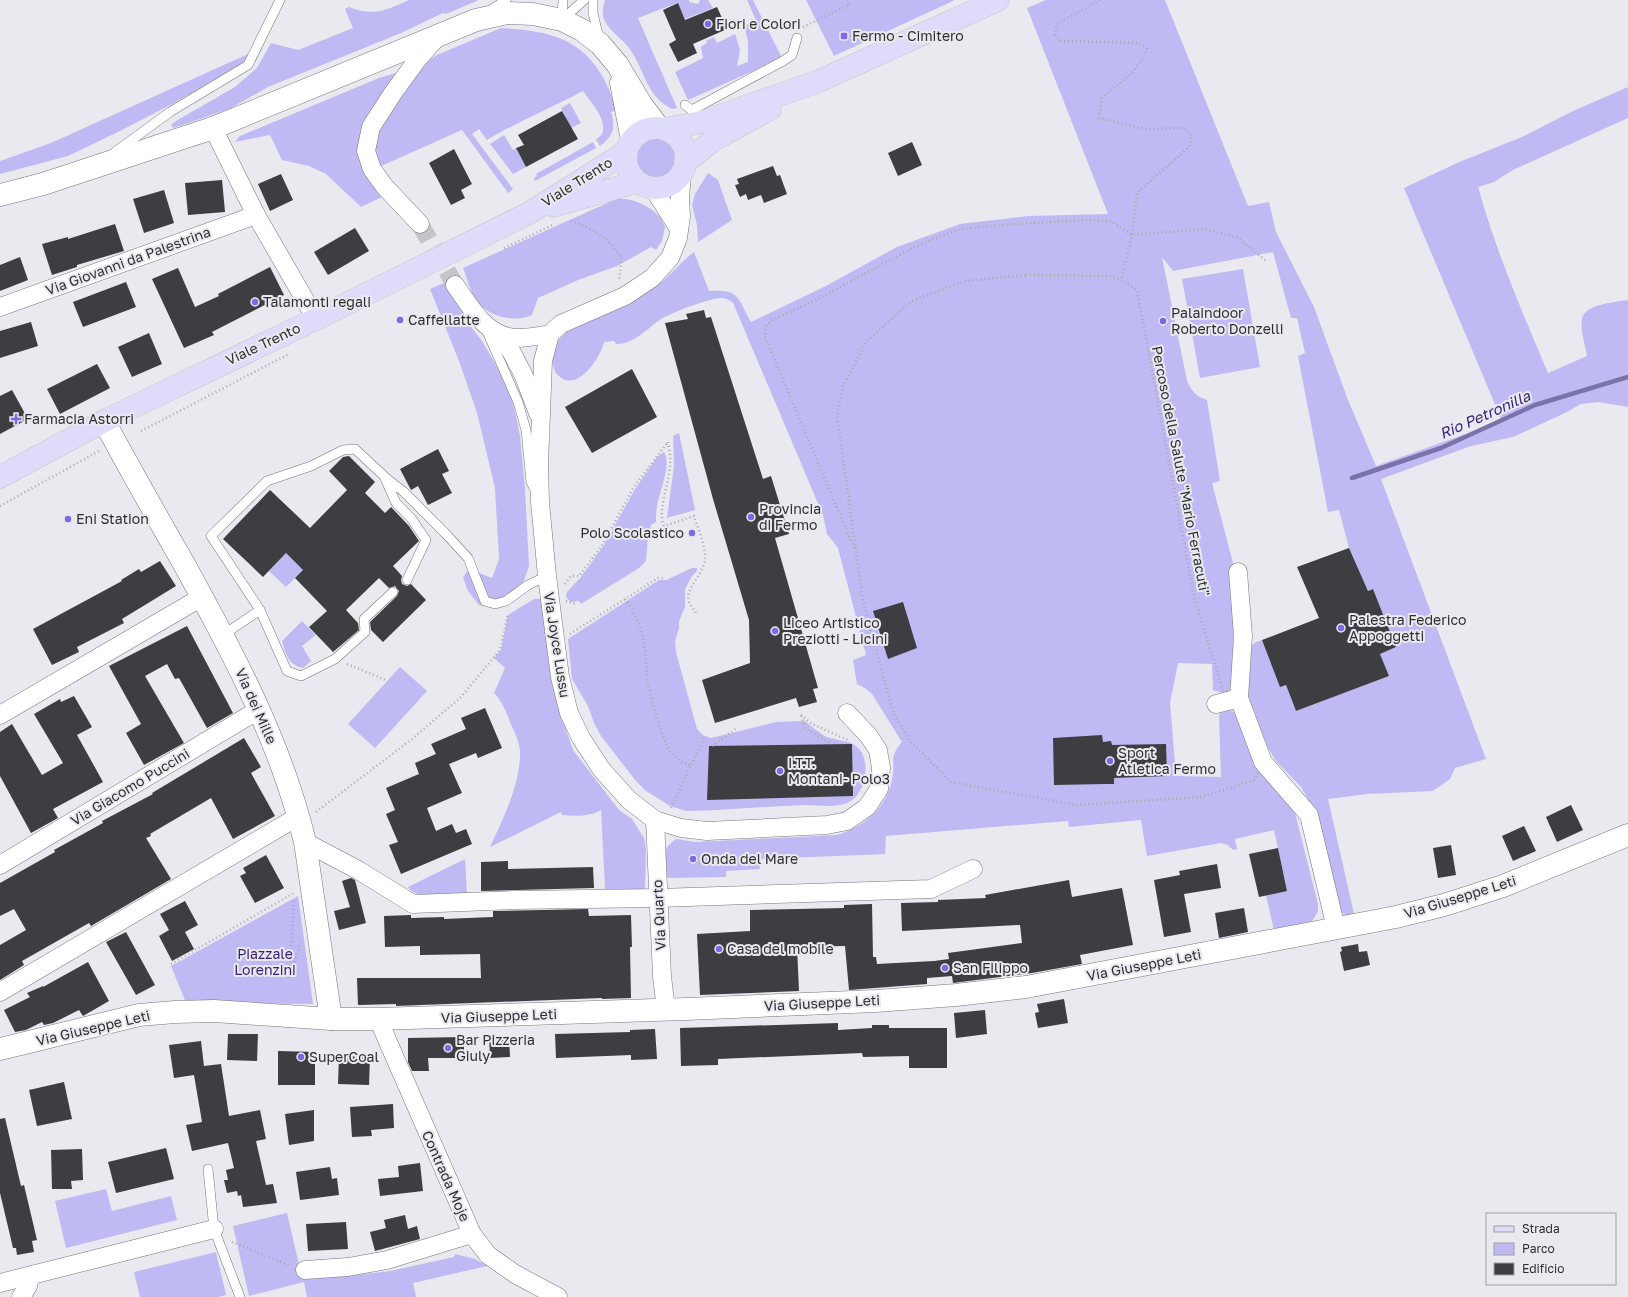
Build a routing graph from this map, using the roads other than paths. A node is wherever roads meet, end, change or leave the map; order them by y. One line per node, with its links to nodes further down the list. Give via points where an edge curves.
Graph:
1 (280, 0): 17 (lane, via 248,65 170,112)
2 (506, 0): 7 (lane)
3 (584, 0): 6 (lane)
4 (593, 0): 10 (lane, via 593,13)
5 (998, 0): 12 (main road)
6 (563, 10): 7 (main road, via 533,14 507,13); 10 (main road)
7 (476, 20): 8 (main road)
8 (440, 34): 14 (main road); 23 (street, via 393,92 371,126 366,151 372,169 385,187)
9 (797, 38): 13 (lane, via 792,55 783,61 692,110)
10 (600, 44): 11 (main road)
11 (616, 64): 15 (main road, via 641,104); 16 (main road, via 628,117)
12 (818, 81): 15 (main road, Viale Trento, via 702,122); 18 (main road, Viale Trento, via 712,141)
13 (685, 105)
14 (213, 128): 17 (main road); 22 (street)
15 (662, 129): 16 (main road, Viale Trento, via 643,131); 18 (main road, via 680,141 684,151)
16 (629, 146): 19 (main road, Viale Trento, via 627,166 630,174); 21 (main road, Viale Trento)
17 (96, 166): 20 (main road)
18 (683, 168): 19 (main road, Viale Trento, via 674,181 663,187); 24 (street)
19 (645, 185): 21 (main road, Viale Trento); 24 (street)
20 (0, 195)
21 (529, 213): 27 (main road, Viale Trento)
22 (256, 215): 26 (street, Via Giovanni da Palestrina); 27 (street)
23 (420, 224)
24 (679, 229): 29 (street, via 670,258 652,278 625,296 561,324)
25 (456, 285): 28 (street)
26 (0, 307)
27 (316, 319): 30 (main road, Viale Trento)
28 (490, 329): 29 (street, via 515,338); 31 (street, via 511,351 523,374); 34 (lane, via 518,402 526,430 531,482)
29 (550, 334): 31 (street, Via Joyce Lussu, via 543,361)
30 (104, 421): 33 (main road, Viale Trento); 39 (main road, Via dei Mille)
31 (541, 422): 34 (street, Via Joyce Lussu)
32 (384, 476): 36 (lane, via 404,492 468,558 485,601 495,604 506,601 528,585); 37 (lane, via 396,503 411,518 426,540); 40 (lane, via 355,449 343,450 311,466 267,481 211,536)
33 (0, 478)
34 (540, 502): 36 (street, Via Joyce Lussu)
35 (1238, 572): 52 (street, via 1243,636 1228,701 1263,762 1309,815)
36 (547, 576): 46 (street, Via Joyce Lussu, via 560,677 569,713 581,738 602,770 629,800)
37 (406, 580)
38 (393, 592): 40 (lane, via 364,619 365,632 335,659 300,676 287,671)
39 (202, 597): 41 (main road, Via dei Mille); 44 (street)
40 (260, 610): 41 (lane)
41 (223, 634): 42 (main road, Via dei Mille)
42 (260, 709): 45 (main road, Via dei Mille); 49 (street, Via Giacomo Puccini)
43 (847, 713): 46 (street, Via Joyce Lussu, via 878,750 881,768 879,789 867,807 847,821 827,825 707,831 681,828)
44 (0, 715)
45 (299, 816): 48 (main road, Via dei Mille); 53 (street)
46 (655, 820): 51 (street, Via Quarto)
47 (1628, 835): 52 (main road, Via Giuseppe Leti, via 1503,886 1444,905)
48 (305, 842): 51 (street, via 358,870 413,904); 55 (main road, Via dei Mille)
49 (0, 865)
50 (973, 870): 51 (street, via 931,889)
51 (658, 898): 54 (street, Via Quarto)
52 (1336, 928): 54 (main road, Via Giuseppe Leti, via 1026,987 876,1001)
53 (0, 992)
54 (666, 1010): 56 (main road, Via Giuseppe Leti)
55 (331, 1019): 56 (main road, Via Giuseppe Leti); 57 (main road, Via Giuseppe Leti, via 214,1011 139,1015)
56 (378, 1020): 60 (street, Contrada Moje)
57 (0, 1049)
58 (208, 1169): 59 (lane)
59 (216, 1233): 62 (street); 65 (lane)
60 (472, 1234): 61 (street, via 387,1260 348,1268); 66 (street, Contrada Moje, via 488,1255 515,1274)
61 (305, 1270)
62 (30, 1276): 63 (street); 64 (street, via 28,1286)
63 (0, 1282)
64 (21, 1297)
65 (240, 1297)
66 (558, 1297)

